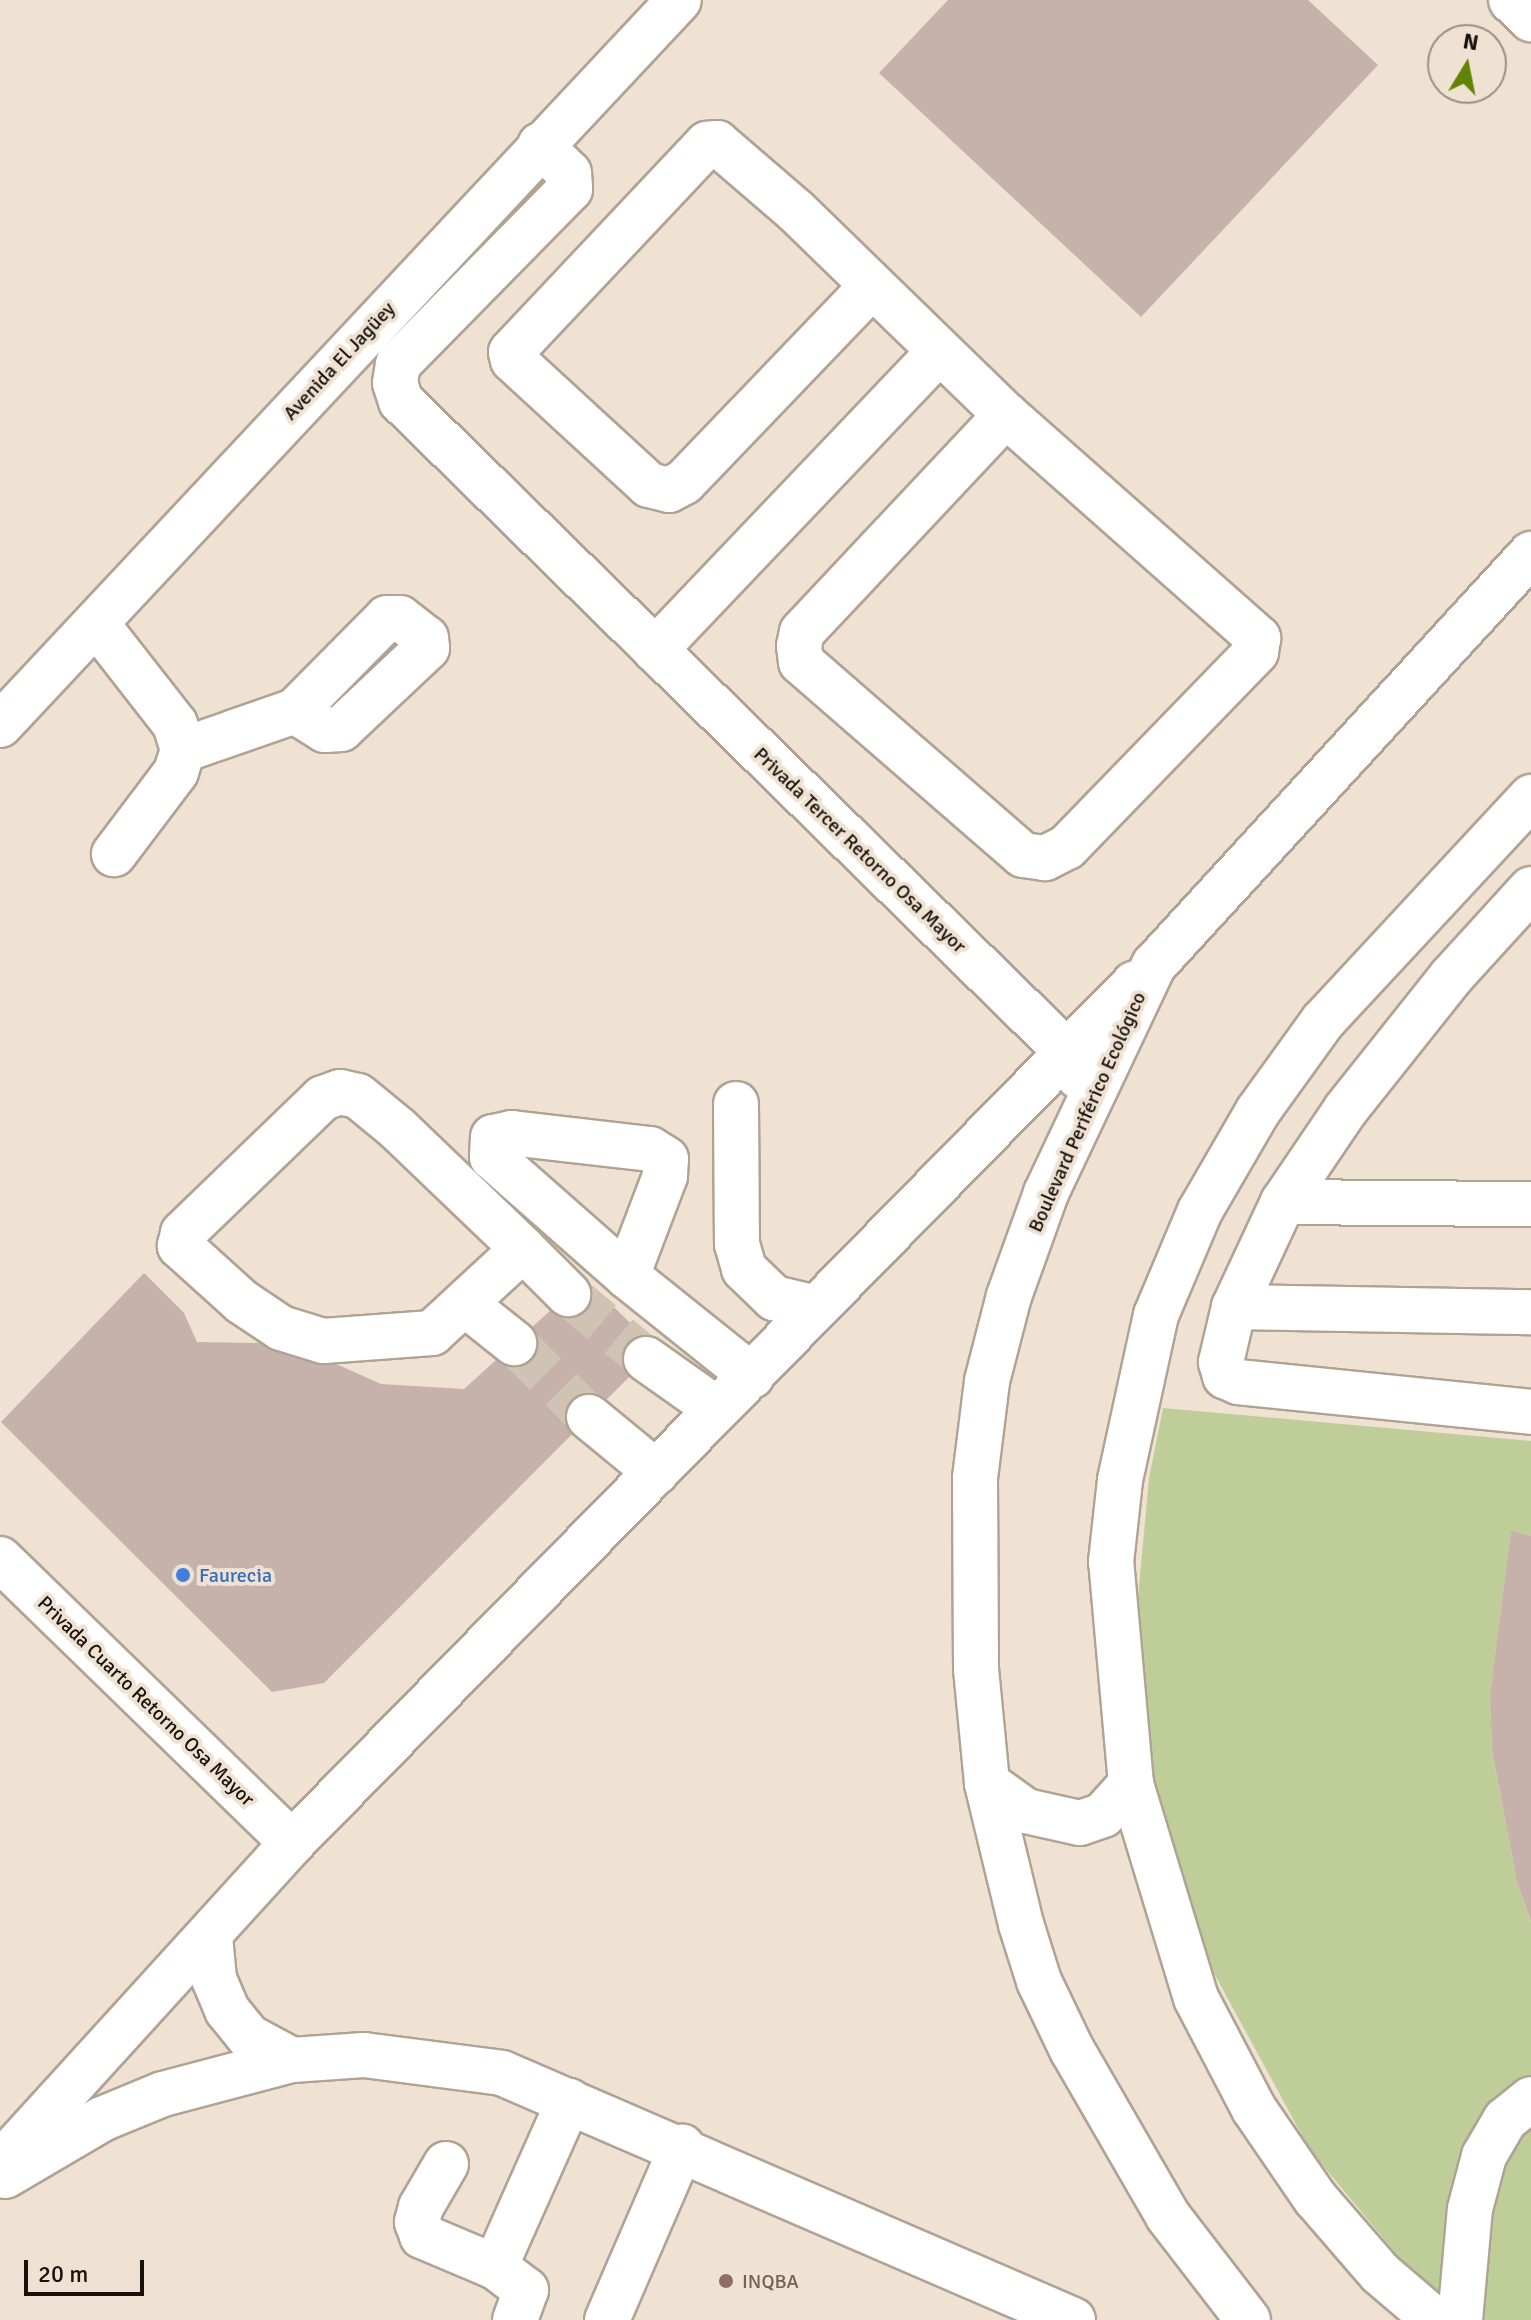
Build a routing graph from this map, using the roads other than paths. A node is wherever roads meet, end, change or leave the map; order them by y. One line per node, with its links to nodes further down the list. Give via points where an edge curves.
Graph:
1 (679, 0): 4 (street, Avenida El Jagüey)
2 (1511, 0): 3 (street)
3 (1531, 19)
4 (540, 145): 9 (street, Avenida El Jagüey); 10 (street, Privada Tercer Retorno Osa Mayor, via 569,173 570,189 398,364 395,383 401,401)
5 (872, 286): 5 (street, via 684,482 669,490 649,485 513,360 511,352 707,144 729,148); 6 (street)
6 (938, 353): 7 (street); 10 (street)
7 (1006, 415): 7 (street, via 1260,645 1067,847 1045,858 1023,855 801,662 799,646 802,632)
8 (1531, 554): 17 (street, Boulevard Periférico Ecológico)
9 (96, 623): 12 (street, Avenida El Jagüey); 13 (street, via 175,724)
10 (655, 650): 18 (street, Privada Tercer Retorno Osa Mayor)
11 (295, 711): 13 (street)
12 (0, 725)
13 (183, 750): 15 (street, via 176,772)
14 (1527, 805): 39 (street, via 1323,1021 1258,1111 1200,1211 1156,1315 1120,1480 1111,1562)
15 (114, 854)
16 (1531, 889): 21 (street, via 1451,977 1346,1109)
17 (1154, 965): 18 (street); 20 (street, Boulevard Periférico Ecológico)
18 (1065, 1050): 20 (street, via 1081,1083); 28 (street)
19 (736, 1104): 28 (street, via 737,1244 744,1269 774,1298)
20 (1084, 1114): 38 (street, Boulevard Periférico Ecológico, via 1035,1222 987,1381 975,1478 976,1669)
21 (1283, 1202): 22 (street); 27 (street)
22 (1531, 1204)
23 (523, 1249): 25 (street); 26 (street); 26 (street, via 397,1128 358,1096 340,1092 323,1098 183,1233 180,1246 242,1302 299,1336 323,1341 422,1338)
24 (627, 1276): 32 (street)
25 (568, 1294)
26 (465, 1304): 30 (street)
27 (1234, 1307): 29 (street); 34 (street, via 1221,1362 1225,1376 1238,1382)
28 (816, 1308): 32 (street)
29 (1531, 1312)
30 (514, 1343)
31 (646, 1359): 33 (street)
32 (752, 1376): 33 (street)
33 (717, 1409): 36 (street)
34 (1531, 1412)
35 (589, 1417): 36 (street)
36 (656, 1472): 40 (street)
37 (0, 1559): 40 (street, Privada Cuarto Retorno Osa Mayor)
38 (987, 1783): 39 (street, via 1026,1811 1080,1823 1103,1815); 53 (street, Boulevard Periférico Ecológico, via 1039,1981 1072,2050 1168,2216)
39 (1131, 1784): 54 (street, via 1196,1998 1254,2109 1315,2198 1380,2273)
40 (292, 1843): 41 (street)
41 (210, 1936): 42 (street, via 214,1979 227,2010 249,2037); 46 (street)
42 (292, 2060): 44 (street, via 364,2055 502,2073); 46 (street, via 163,2094)
43 (1531, 2099): 55 (street, via 1505,2120 1484,2156 1468,2224)
44 (569, 2101): 45 (street); 48 (street)
45 (682, 2147): 49 (street); 51 (street)
46 (8, 2160)
47 (446, 2164): 48 (street, via 421,2207 417,2222 422,2236)
48 (495, 2267): 50 (street, via 526,2290)
49 (1000, 2305): 52 (street)
50 (515, 2320)
51 (607, 2320)
52 (1073, 2320)
53 (1248, 2320)
54 (1435, 2320)
55 (1460, 2320)

